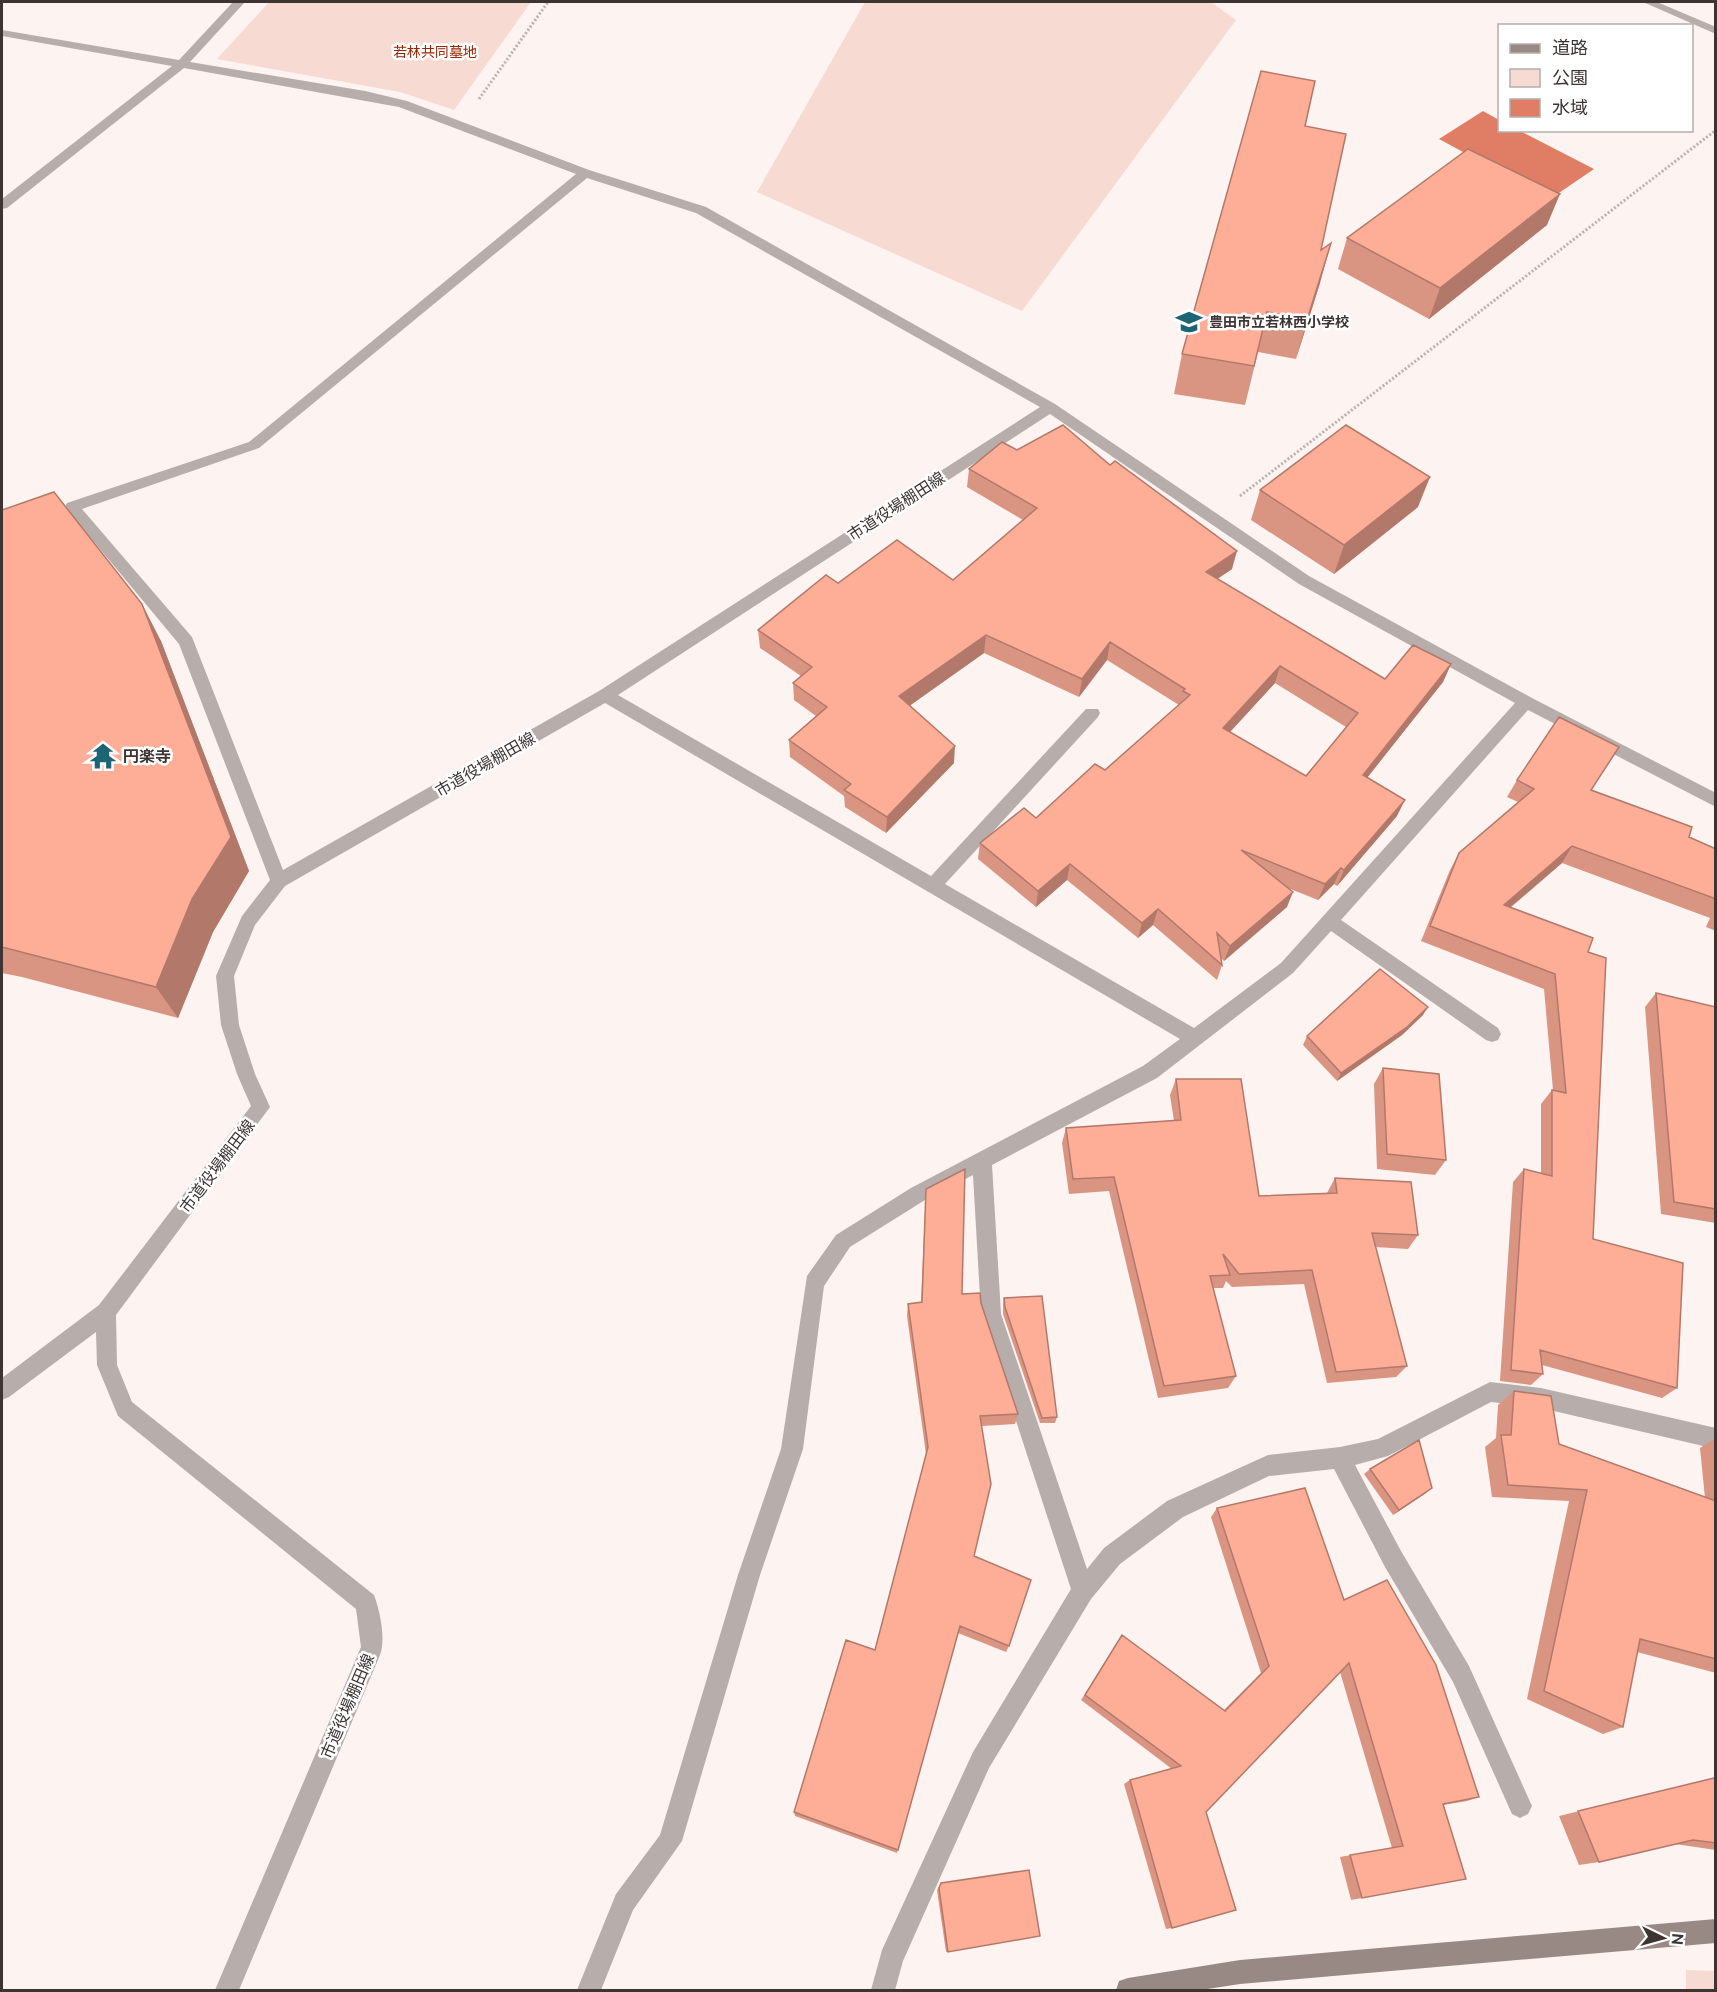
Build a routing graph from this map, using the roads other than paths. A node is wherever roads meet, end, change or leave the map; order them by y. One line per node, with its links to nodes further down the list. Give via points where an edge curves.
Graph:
1 (239, 2): 5 (street)
2 (1649, 2): 3 (street)
3 (1716, 31)
4 (2, 33): 5 (street)
5 (180, 65): 6 (street, via 403,104); 7 (street)
6 (585, 173): 8 (street, via 701,210); 13 (street, via 254,445 67,508 186,641)
7 (2, 205)
8 (1050, 406): 9 (street, 市道役場棚田線); 10 (street, via 1304,580)
9 (605, 695): 13 (street, 市道役場棚田線); 14 (street)
10 (1526, 702): 12 (street); 15 (street)
11 (1092, 712): 14 (street)
12 (1716, 801)
13 (279, 881): 19 (street, 市道役場棚田線, via 248,921 225,976 230,1025 261,1107)
14 (933, 886): 17 (street)
15 (1331, 922): 16 (street); 17 (street, via 1287,968)
16 (1492, 1034)
17 (1196, 1039): 18 (street, via 1150,1072)
18 (982, 1161): 23 (street, via 991,1314); 27 (street, via 918,1194 843,1241 814,1283 792,1449 749,1575 670,1841 624,1902)
19 (106, 1312): 20 (street); 26 (street, 市道役場棚田線, via 107,1365 125,1409 366,1603 372,1647)
20 (2, 1390)
21 (1716, 1439): 22 (street, via 1541,1398 1490,1392 1381,1449)
22 (1340, 1458): 23 (street, via 1268,1466 1175,1509 1112,1556); 24 (street, via 1393,1560 1461,1674)
23 (1083, 1591): 28 (street, via 981,1760 891,1959)
24 (1520, 1806)
25 (1716, 1931): 29 (street, via 1240,1972)
26 (227, 1990)
27 (589, 1990)
28 (883, 1990)
29 (1128, 1990)

